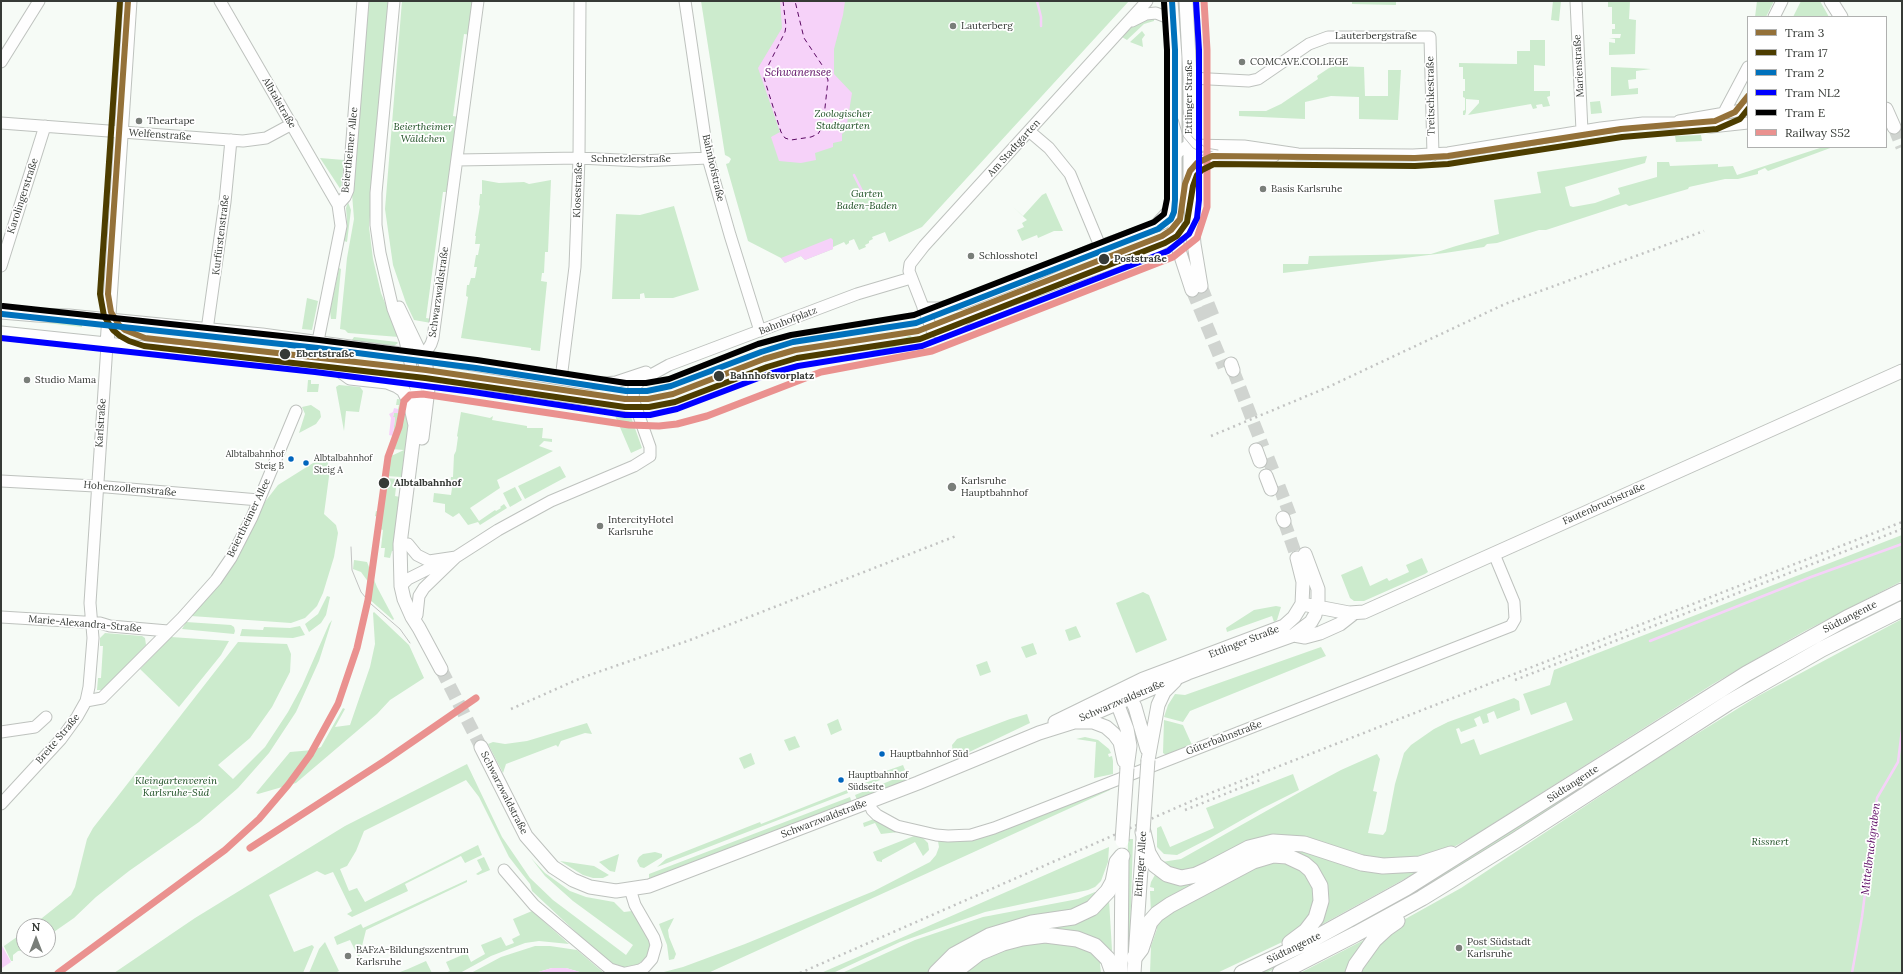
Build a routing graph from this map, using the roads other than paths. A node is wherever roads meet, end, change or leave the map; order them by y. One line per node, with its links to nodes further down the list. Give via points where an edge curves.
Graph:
1 (39, 1): 22 (street)
2 (130, 1): 35 (main road, Karlstraße)
3 (220, 1): 31 (street, Albtalstraße)
4 (362, 1): 47 (street, Beiertheimer Allee, via 348,190)
5 (394, 1): 56 (street, via 376,206 380,253)
6 (478, 1): 45 (street, Schwarzwaldstraße)
7 (580, 1): 42 (street, Klosestraße)
8 (685, 1): 43 (street, Bahnhofstraße)
9 (1147, 1): 19 (street, Am Stadtgarten)
10 (1171, 1): 20 (main road, Ettlinger Straße)
11 (1186, 1): 24 (main road, Ettlinger Straße)
12 (1576, 1): 37 (street, Marienstraße)
13 (1782, 1): 16 (street)
14 (1832, 1): 17 (main road)
15 (1842, 1): 18 (main road)
16 (1774, 16)
17 (1841, 16)
18 (1849, 16)
19 (1128, 23): 20 (street, Am Stadtgarten, via 1140,16 1156,13); 36 (street, Am Stadtgarten)
20 (1173, 23): 44 (main road, Ettlinger Straße)
21 (1430, 37): 24 (street, Lauterbergstraße, via 1328,37 1309,44 1258,79 1249,82); 41 (street, Treitschkestraße)
22 (1, 62)
23 (1747, 69): 27 (street)
24 (1190, 78): 39 (main road, Ettlinger Straße)
25 (1747, 109): 27 (street)
26 (1887, 111): 34 (main road)
27 (1724, 113): 29 (street); 33 (street)
28 (1, 123): 32 (street, Welfenstraße)
29 (1666, 123): 33 (street); 37 (street)
30 (1747, 123): 33 (street)
31 (292, 124): 38 (street, Welfenstraße, via 266,138 251,141); 47 (street, Albtalstraße)
32 (46, 126): 35 (street, Welfenstraße); 54 (street, Karolingerstraße)
33 (1717, 126)
34 (1894, 127)
35 (121, 131): 38 (street, Welfenstraße); 59 (main road, Karlstraße)
36 (1029, 131): 53 (street, via 1049,148 1070,174); 55 (street, Am Stadtgarten, via 924,246 910,264)
37 (1582, 131): 41 (street)
38 (231, 140): 60 (street, Kurfürstenstraße, via 224,212)
39 (1189, 145): 40 (street, via 1244,146); 44 (street, Ettlinger Straße, via 1178,152); 46 (main road, Ettlinger Straße)
40 (1295, 154): 41 (street); 46 (street, via 1218,155 1200,163)
41 (1433, 154)
42 (579, 158): 43 (street, Schnetzlerstraße); 45 (street, Schnetzlerstraße); 72 (street, Klosestraße, via 575,267)
43 (708, 158): 61 (street, Bahnhofstraße)
44 (1174, 159): 48 (main road, Ettlinger Straße)
45 (457, 160): 66 (street, Schwarzwaldstraße, via 433,338)
46 (1190, 178): 51 (main road, Ettlinger Straße)
47 (342, 201): 63 (street, Beiertheimer Allee, via 341,226)
48 (1174, 206): 49 (main road, Ettlinger Straße); 50 (main road)
49 (1175, 223): 50 (street); 51 (street); 52 (main road, Ettlinger Straße)
50 (1157, 225): 53 (street)
51 (1192, 227): 52 (street); 52 (main road, Ettlinger Straße, via 1197,288)
52 (1175, 238): 57 (street, via 973,314 956,325 935,332)
53 (1100, 246): 57 (street, via 963,303)
54 (1, 266)
55 (911, 278): 57 (street); 61 (street, Bahnhofplatz, via 857,294)
56 (390, 291): 65 (street, via 393,309); 66 (street)
57 (923, 308)
58 (1, 312): 59 (main road)
59 (108, 320): 60 (main road); 64 (main road, Karlstraße)
60 (207, 330): 63 (main road)
61 (760, 332): 67 (street, Bahnhofplatz)
62 (1, 333): 64 (main road)
63 (318, 342): 65 (main road)
64 (107, 345): 68 (main road); 78 (street, Karlstraße)
65 (409, 355): 66 (main road); 70 (street)
66 (423, 357): 71 (main road); 72 (street)
67 (664, 367): 72 (street, via 609,383 591,384); 73 (street, Bahnhofplatz, via 636,384 633,394)
68 (336, 368): 70 (street); 75 (main road, via 350,378 387,382 403,390 410,403)
69 (1902, 371): 82 (main road, Fautenbruchstraße)
70 (414, 376): 71 (street); 75 (street)
71 (427, 377): 73 (street); 81 (main road, via 427,400)
72 (562, 379)
73 (635, 407): 83 (street, via 651,451 650,456 644,461 551,501)
74 (296, 411): 80 (street, Beiertheimer Allee)
75 (415, 425): 84 (main road, via 400,544)
76 (1270, 475): 79 (main road)
77 (1, 481): 78 (street, Hohenzollernstraße)
78 (97, 486): 80 (street, Hohenzollernstraße); 92 (street, Karlstraße)
79 (1275, 488)
80 (259, 500): 93 (street, Beiertheimer Allee, via 239,544 216,580)
81 (408, 544): 83 (street, via 417,555 429,561); 84 (main road)
82 (1494, 554): 89 (main road, Fautenbruchstraße, via 1364,612); 107 (street, Güterbahnstraße, via 1514,602 1515,619 1510,626 971,835 936,835 897,826 877,815)
83 (451, 558): 84 (street); 91 (street, via 419,596)
84 (405, 583): 91 (main road, via 404,599 412,618)
85 (1902, 591): 111 (highway, Südtangente, via 1746,674)
86 (1302, 604): 87 (main road, Fautenbruchstraße); 87 (main road, via 1301,556 1318,589); 97 (main road, Ettlinger Straße, via 1290,621 1278,630)
87 (1318, 607): 89 (main road, Fautenbruchstraße); 94 (main road, Ettlinger Straße, via 1311,622)
88 (1902, 609): 114 (highway, Südtangente, via 1822,649 1728,703)
89 (1354, 613): 94 (main road, via 1340,624 1320,633 1304,637)
90 (1, 617): 92 (street, Marie-Alexandra-Straße)
91 (418, 621): 95 (main road)
92 (91, 623): 93 (street, Marie-Alexandra-Straße); 99 (street, Karlstraße, via 93,638)
93 (168, 631): 99 (street, via 102,698)
94 (1294, 635): 96 (main road, Ettlinger Straße)
95 (441, 669)
96 (1182, 676): 98 (main road, Schwarzwaldstraße); 105 (main road, via 1164,692 1160,701)
97 (1133, 684): 98 (main road, Schwarzwaldstraße)
98 (1120, 696): 101 (main road, Schwarzwaldstraße); 103 (main road, Schwarzwaldstraße, via 1058,720); 105 (main road, via 1133,702); 106 (main road, Ettlinger Allee, via 1119,708 1129,737)
99 (86, 701): 108 (street, Breite Straße, via 65,733)
100 (46, 717): 102 (street, via 35,727)
101 (1074, 722): 103 (main road, Schwarzwaldstraße); 106 (main road, via 1094,722 1114,734 1120,742)
102 (1, 732)
103 (1039, 734): 107 (main road, Schwarzwaldstraße)
104 (481, 747): 113 (main road, Schwarzwaldstraße, via 514,816 543,858 562,874 590,887)
105 (1148, 757): 109 (main road, Ettlinger Allee, bridge)
106 (1127, 768): 110 (main road, Ettlinger Allee, bridge)
107 (869, 802): 113 (main road, Schwarzwaldstraße, via 656,884)
108 (1, 804)
109 (1143, 832): 111 (highway, via 1148,853 1155,865 1167,874 1181,878 1209,869 1249,848 1273,842 1304,844 1362,863 1383,866 1420,864); 116 (main road, Ettlinger Allee)
110 (1122, 848): 118 (highway, via 1113,882 1100,902 1092,908 1072,917 1032,923 988,936 954,955); 121 (main road, Ettlinger Allee)
111 (1471, 848): 115 (highway, Südtangente, via 1385,900)
112 (504, 870): 117 (street, via 534,905 610,969)
113 (630, 889): 117 (street, via 635,905 656,945 652,959 645,967)
114 (1422, 898): 123 (highway, Südtangente); 124 (highway, via 1374,940)
115 (1276, 958): 116 (highway, via 1287,945 1306,932 1319,912 1321,901 1320,886 1311,870 1294,858 1279,855 1253,861 1157,914 1150,922); 122 (highway, Südtangente)
116 (1134, 966)
117 (625, 973)
118 (936, 973)
119 (954, 973): 120 (highway, via 979,953 1003,943 1045,935 1077,939 1095,946 1108,959)
120 (1113, 973)
121 (1122, 973)
122 (1242, 973)
123 (1280, 973)
124 (1353, 973)

